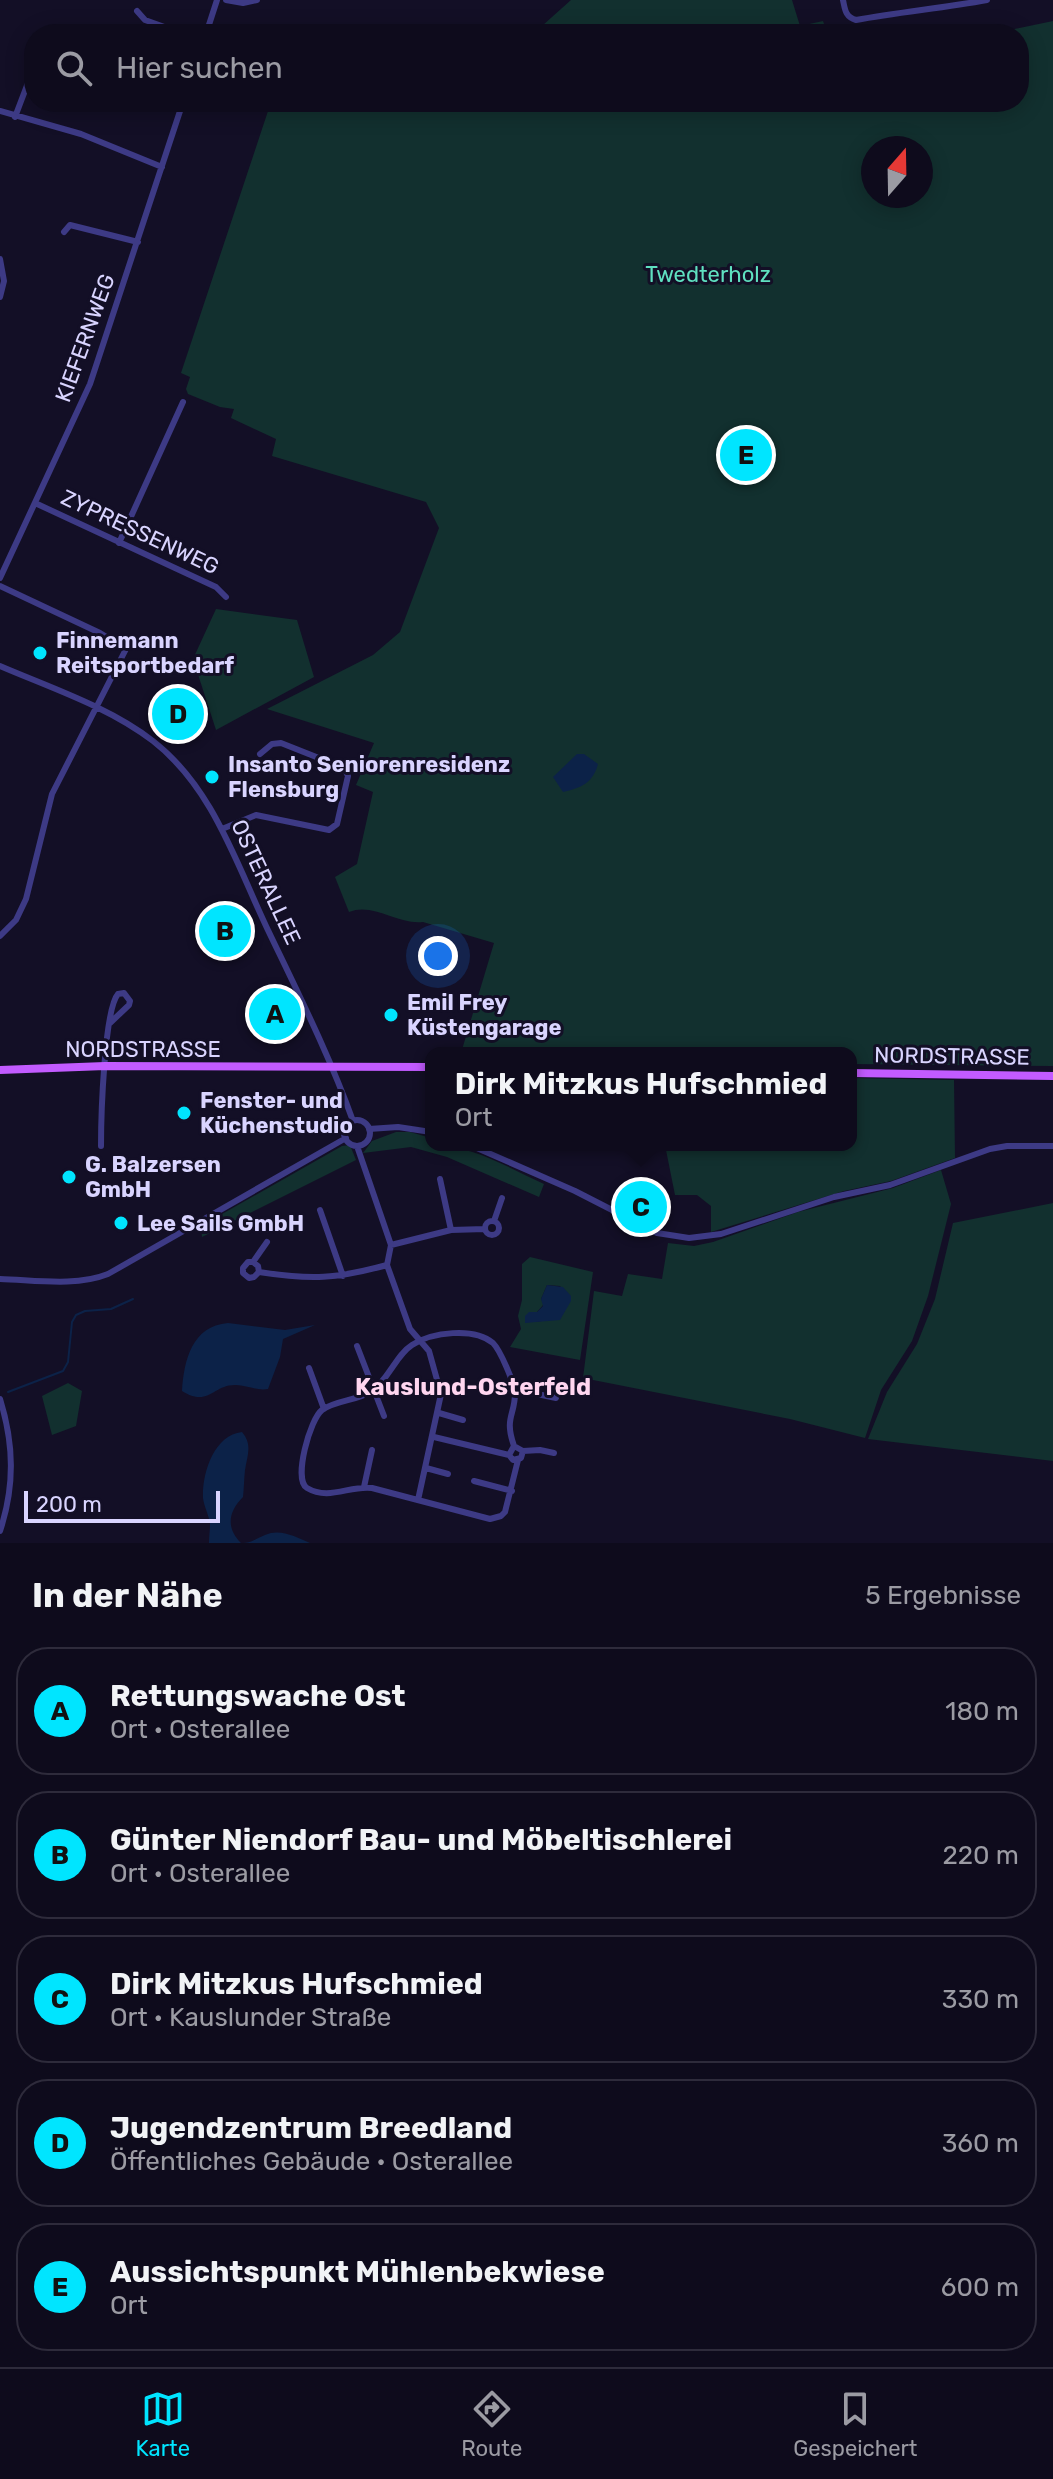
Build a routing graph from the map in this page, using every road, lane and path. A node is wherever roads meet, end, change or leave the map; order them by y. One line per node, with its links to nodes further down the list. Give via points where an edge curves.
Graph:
1 (217, 0): 8 (street)
2 (226, 0): 3 (street)
3 (257, 0)
4 (843, 0): 5 (street, via 846,13 856,20)
5 (987, 0)
6 (137, 11): 7 (street)
7 (156, 24)
8 (209, 24)
9 (24, 93): 12 (street)
10 (0, 111): 12 (street)
11 (178, 112): 13 (street, KIEFERNWEG)
12 (15, 117): 13 (street, via 81,134)
13 (162, 167): 15 (street, KIEFERNWEG)
14 (64, 232): 15 (street, via 70,225)
15 (138, 242): 19 (street, KIEFERNWEG, via 90,384)
16 (0, 259): 17 (street)
17 (0, 297)
18 (183, 402): 20 (street)
19 (35, 503): 20 (street, ZYPRESSENWEG); 21 (street, KIEFERNWEG)
20 (119, 543): 23 (street, ZYPRESSENWEG, via 216,587)
21 (0, 578)
22 (0, 586): 25 (street, via 126,649)
23 (226, 597)
24 (0, 666): 25 (street, OSTERALLEE)
25 (94, 707): 27 (street, OSTERALLEE, via 167,753 197,786); 28 (street, via 52,794 26,899)
26 (260, 754): 27 (street, via 281,743 344,768 348,776 337,824 329,830 256,815)
27 (222, 829): 31 (street, OSTERALLEE)
28 (0, 936)
29 (110, 1023): 29 (street, via 129,1005 124,993 114,996); 30 (street)
30 (105, 1066): 31 (main road, NORDSTRASSE); 33 (main road, NORDSTRASSE); 40 (street)
31 (333, 1066): 32 (main road, NORDSTRASSE); 36 (street, OSTERALLEE)
32 (425, 1067)
33 (0, 1070)
34 (857, 1073): 35 (main road, NORDSTRASSE)
35 (1053, 1076)
36 (353, 1121): 37 (street, via 362,1121); 39 (street)
37 (369, 1129): 38 (street); 41 (street, via 367,1141)
38 (425, 1131)
39 (346, 1138): 41 (street); 56 (street, via 108,1274 79,1281)
40 (101, 1146)
41 (357, 1146): 51 (street)
42 (1052, 1146): 43 (street, via 1007,1146 977,1153 890,1185 703,1238 657,1233)
43 (484, 1151)
44 (440, 1179): 49 (street)
45 (502, 1198): 47 (street)
46 (320, 1210): 55 (street)
47 (494, 1221): 48 (street); 48 (street, via 500,1228 496,1235)
48 (485, 1229): 49 (street)
49 (451, 1230): 51 (street)
50 (267, 1242): 52 (street)
51 (391, 1245): 53 (street)
52 (253, 1262): 54 (street); 54 (street, via 245,1264 245,1276)
53 (387, 1265): 55 (street); 57 (street, via 410,1329)
54 (259, 1272): 55 (street, via 313,1279)
55 (343, 1276)
56 (0, 1279)
57 (420, 1342): 60 (street, via 411,1345); 61 (street, via 457,1332 490,1341 502,1356); 65 (street, via 429,1351 441,1394)
58 (357, 1346): 60 (street)
59 (309, 1368): 64 (street)
60 (374, 1390): 64 (street); 66 (street)
61 (515, 1392): 62 (street); 69 (street, via 508,1425)
62 (556, 1398)
63 (0, 1399): 81 (street, via 12,1472)
64 (324, 1409): 78 (street, via 313,1422 301,1481 324,1494)
65 (439, 1413): 67 (street); 68 (street)
66 (384, 1416)
67 (463, 1420)
68 (434, 1437): 73 (street); 75 (street)
69 (514, 1446): 71 (street); 73 (street)
70 (372, 1450): 78 (street)
71 (523, 1451): 72 (street); 74 (street)
72 (554, 1453)
73 (509, 1455): 74 (street)
74 (518, 1460): 79 (street)
75 (426, 1468): 76 (street); 80 (street)
76 (448, 1474)
77 (474, 1481): 79 (street)
78 (364, 1487): 80 (street)
79 (512, 1491): 80 (street, via 505,1512 490,1519)
80 (418, 1500)
81 (0, 1531)

